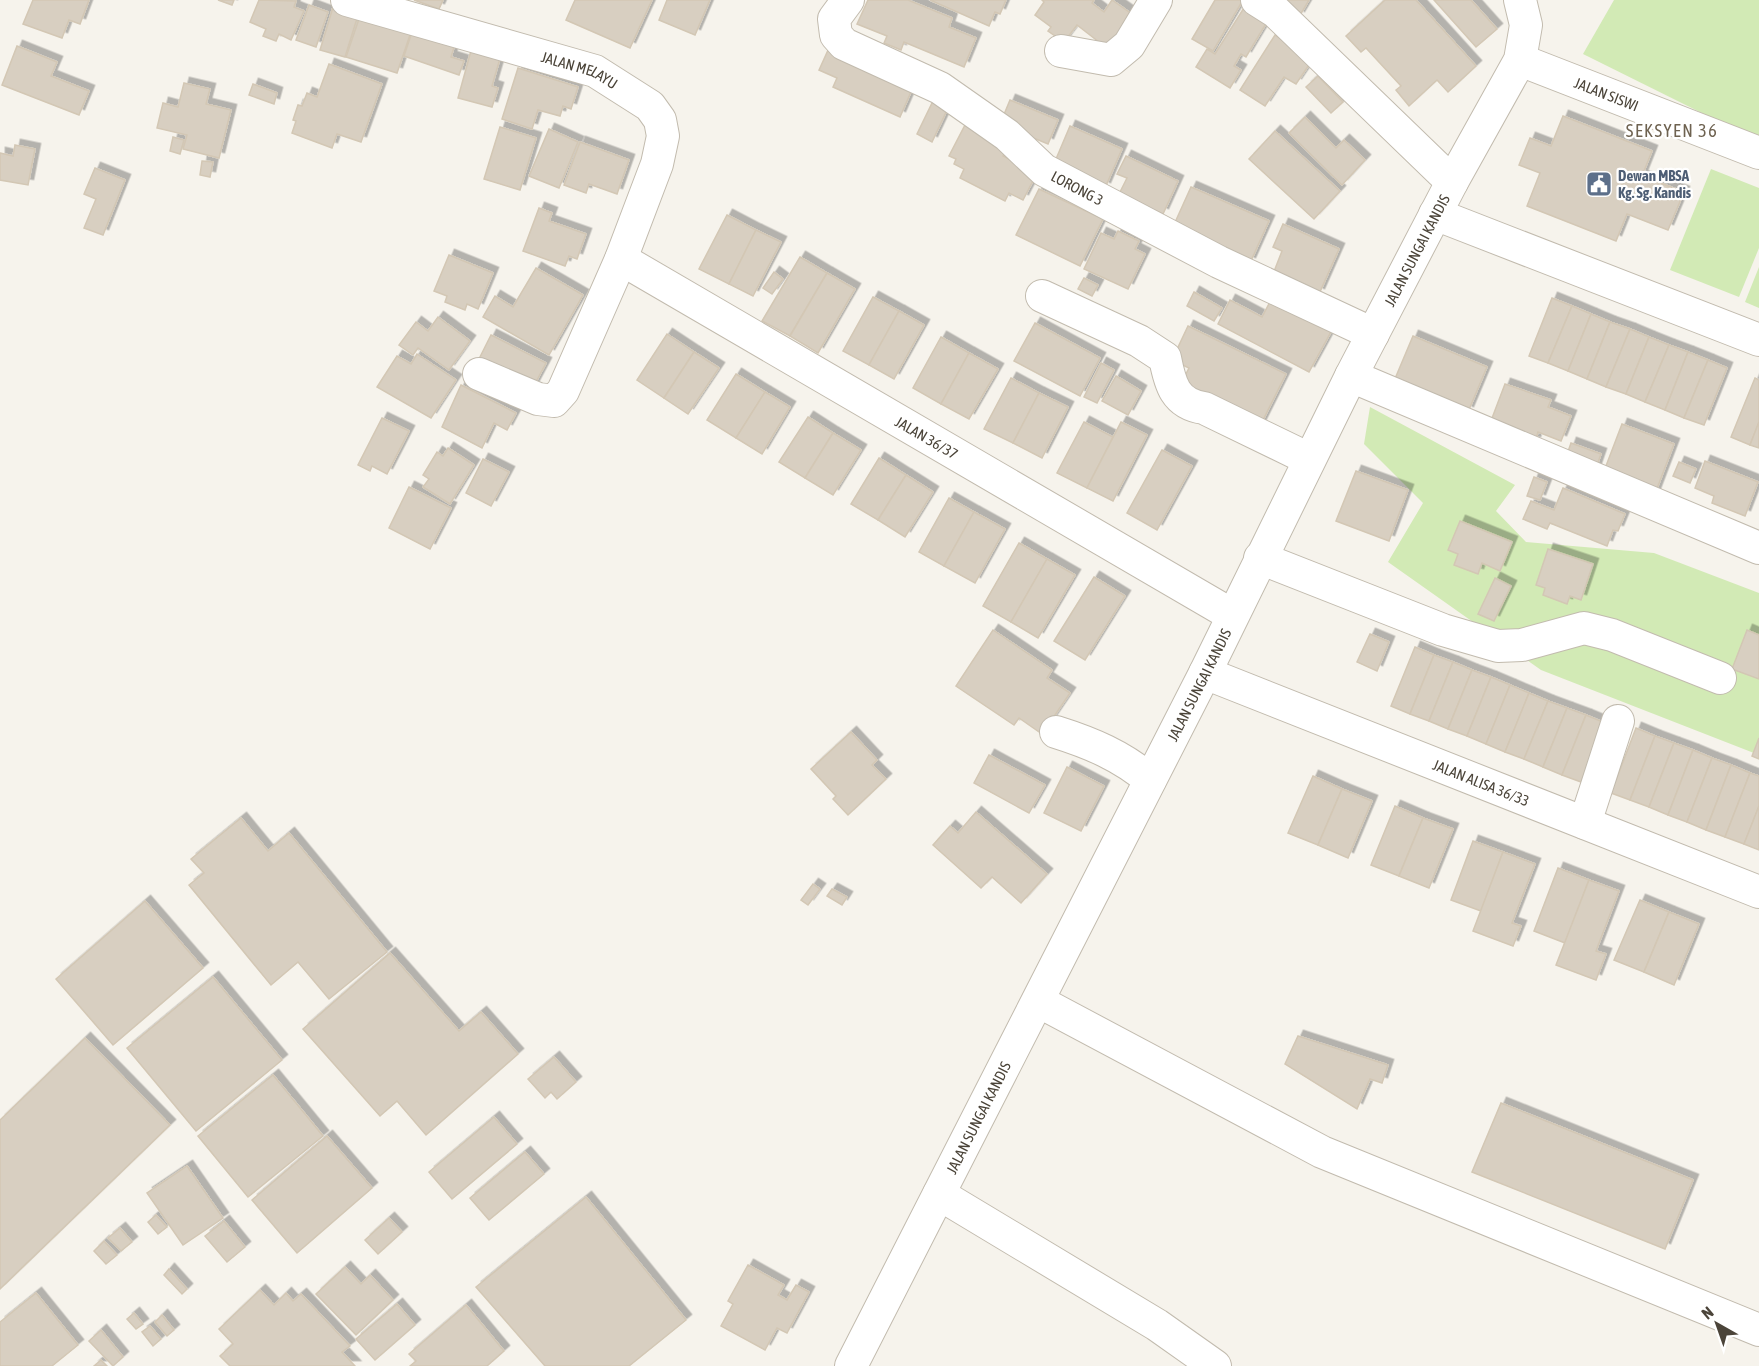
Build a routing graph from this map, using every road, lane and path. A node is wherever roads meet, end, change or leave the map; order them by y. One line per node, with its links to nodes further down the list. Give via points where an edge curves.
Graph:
1 (347, 0): 11 (street, JALAN MELAYU, via 595,71 650,106 660,120 663,136 657,164)
2 (848, 0): 13 (street, LORONG 3, via 834,19 836,35 844,44 940,88 1007,135 1044,170 1220,262)
3 (1156, 0): 6 (street, via 1130,45 1111,60)
4 (1257, 0): 9 (street, via 1276,12)
5 (1520, 0): 7 (street, JALAN SUNGAI KANDIS, via 1526,25)
6 (1061, 51)
7 (1520, 60): 8 (street, JALAN SISWI); 9 (street, JALAN SUNGAI KANDIS)
8 (1759, 153)
9 (1452, 182): 10 (street, JALAN SUNGAI KANDIS)
10 (1435, 214): 13 (street, JALAN SUNGAI KANDIS); 14 (street)
11 (621, 260): 15 (street, JALAN MELAYU, via 563,391 554,401 538,399); 20 (street, JALAN 36/37)
12 (1042, 296): 17 (street, via 1139,341 1165,358 1171,386 1190,406 1204,408)
13 (1373, 334): 16 (street, JALAN SUNGAI KANDIS)
14 (1759, 340)
15 (479, 374)
16 (1351, 376): 17 (street, JALAN SUNGAI KANDIS); 18 (street)
17 (1309, 459): 19 (street, JALAN SUNGAI KANDIS)
18 (1759, 548)
19 (1260, 558): 20 (street, JALAN SUNGAI KANDIS); 22 (street, via 1334,589 1489,644 1511,647 1584,628 1612,635)
20 (1232, 615): 21 (street, JALAN SUNGAI KANDIS)
21 (1205, 673): 25 (street, JALAN SUNGAI KANDIS); 26 (street, JALAN ALISA 36/33)
22 (1720, 678)
23 (1618, 721): 26 (street)
24 (1056, 732): 25 (street, via 1111,753)
25 (1150, 780): 28 (street, JALAN SUNGAI KANDIS)
26 (1585, 823): 27 (street, JALAN ALISA 36/33)
27 (1759, 892)
28 (1038, 1002): 29 (street, JALAN SUNGAI KANDIS); 30 (street, via 1322,1152)
29 (939, 1194): 31 (street, JALAN SUNGAI KANDIS); 32 (street, via 1157,1325)
30 (1759, 1330)
31 (851, 1366)
32 (1215, 1366)

